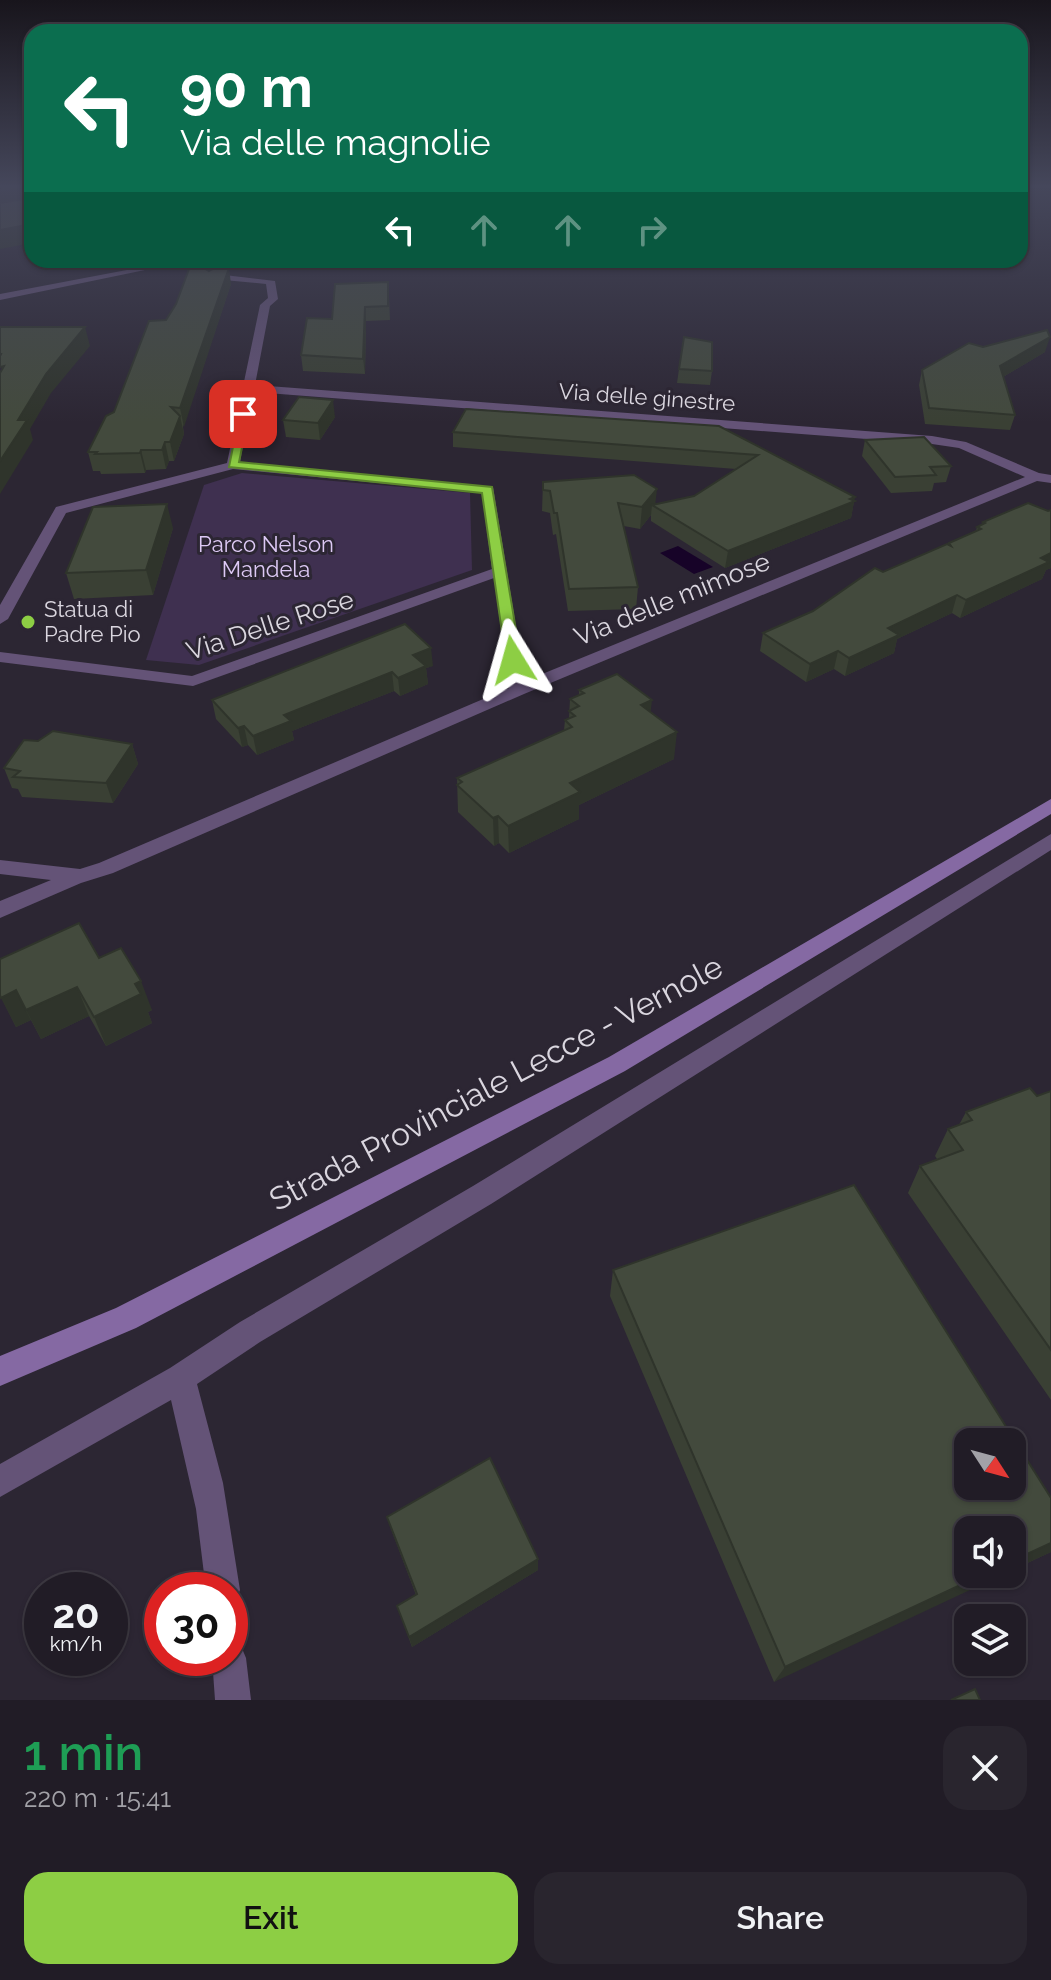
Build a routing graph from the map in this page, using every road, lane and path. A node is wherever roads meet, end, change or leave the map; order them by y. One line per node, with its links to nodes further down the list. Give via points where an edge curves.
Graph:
1 (137, 268): 3 (street)
2 (216, 277): 4 (street, via 270,281 273,299 265,305)
3 (0, 297)
4 (249, 388): 5 (street); 6 (street, Via delle ginestre, via 932,440 962,445)
5 (233, 465): 7 (street, via 488,490); 8 (street, via 61,510)
6 (1044, 478): 10 (street, Via delle mimose)
7 (500, 571): 9 (street, Via Delle Rose, via 193,681); 10 (street)
8 (1, 618)
9 (0, 657)
10 (518, 690): 14 (street, Via delle mimose)
11 (1051, 805): 16 (main road, Strada Provinciale Lecce - Vernole, via 617,1064 126,1318)
12 (1051, 841): 17 (street)
13 (0, 867): 14 (street, Via delle mimose)
14 (80, 876): 15 (street)
15 (0, 910)
16 (0, 1371)
17 (180, 1378): 18 (street); 19 (street, via 201,1452)
18 (0, 1481)
19 (221, 1572)
20 (231, 1676): 21 (street)
21 (233, 1700)

